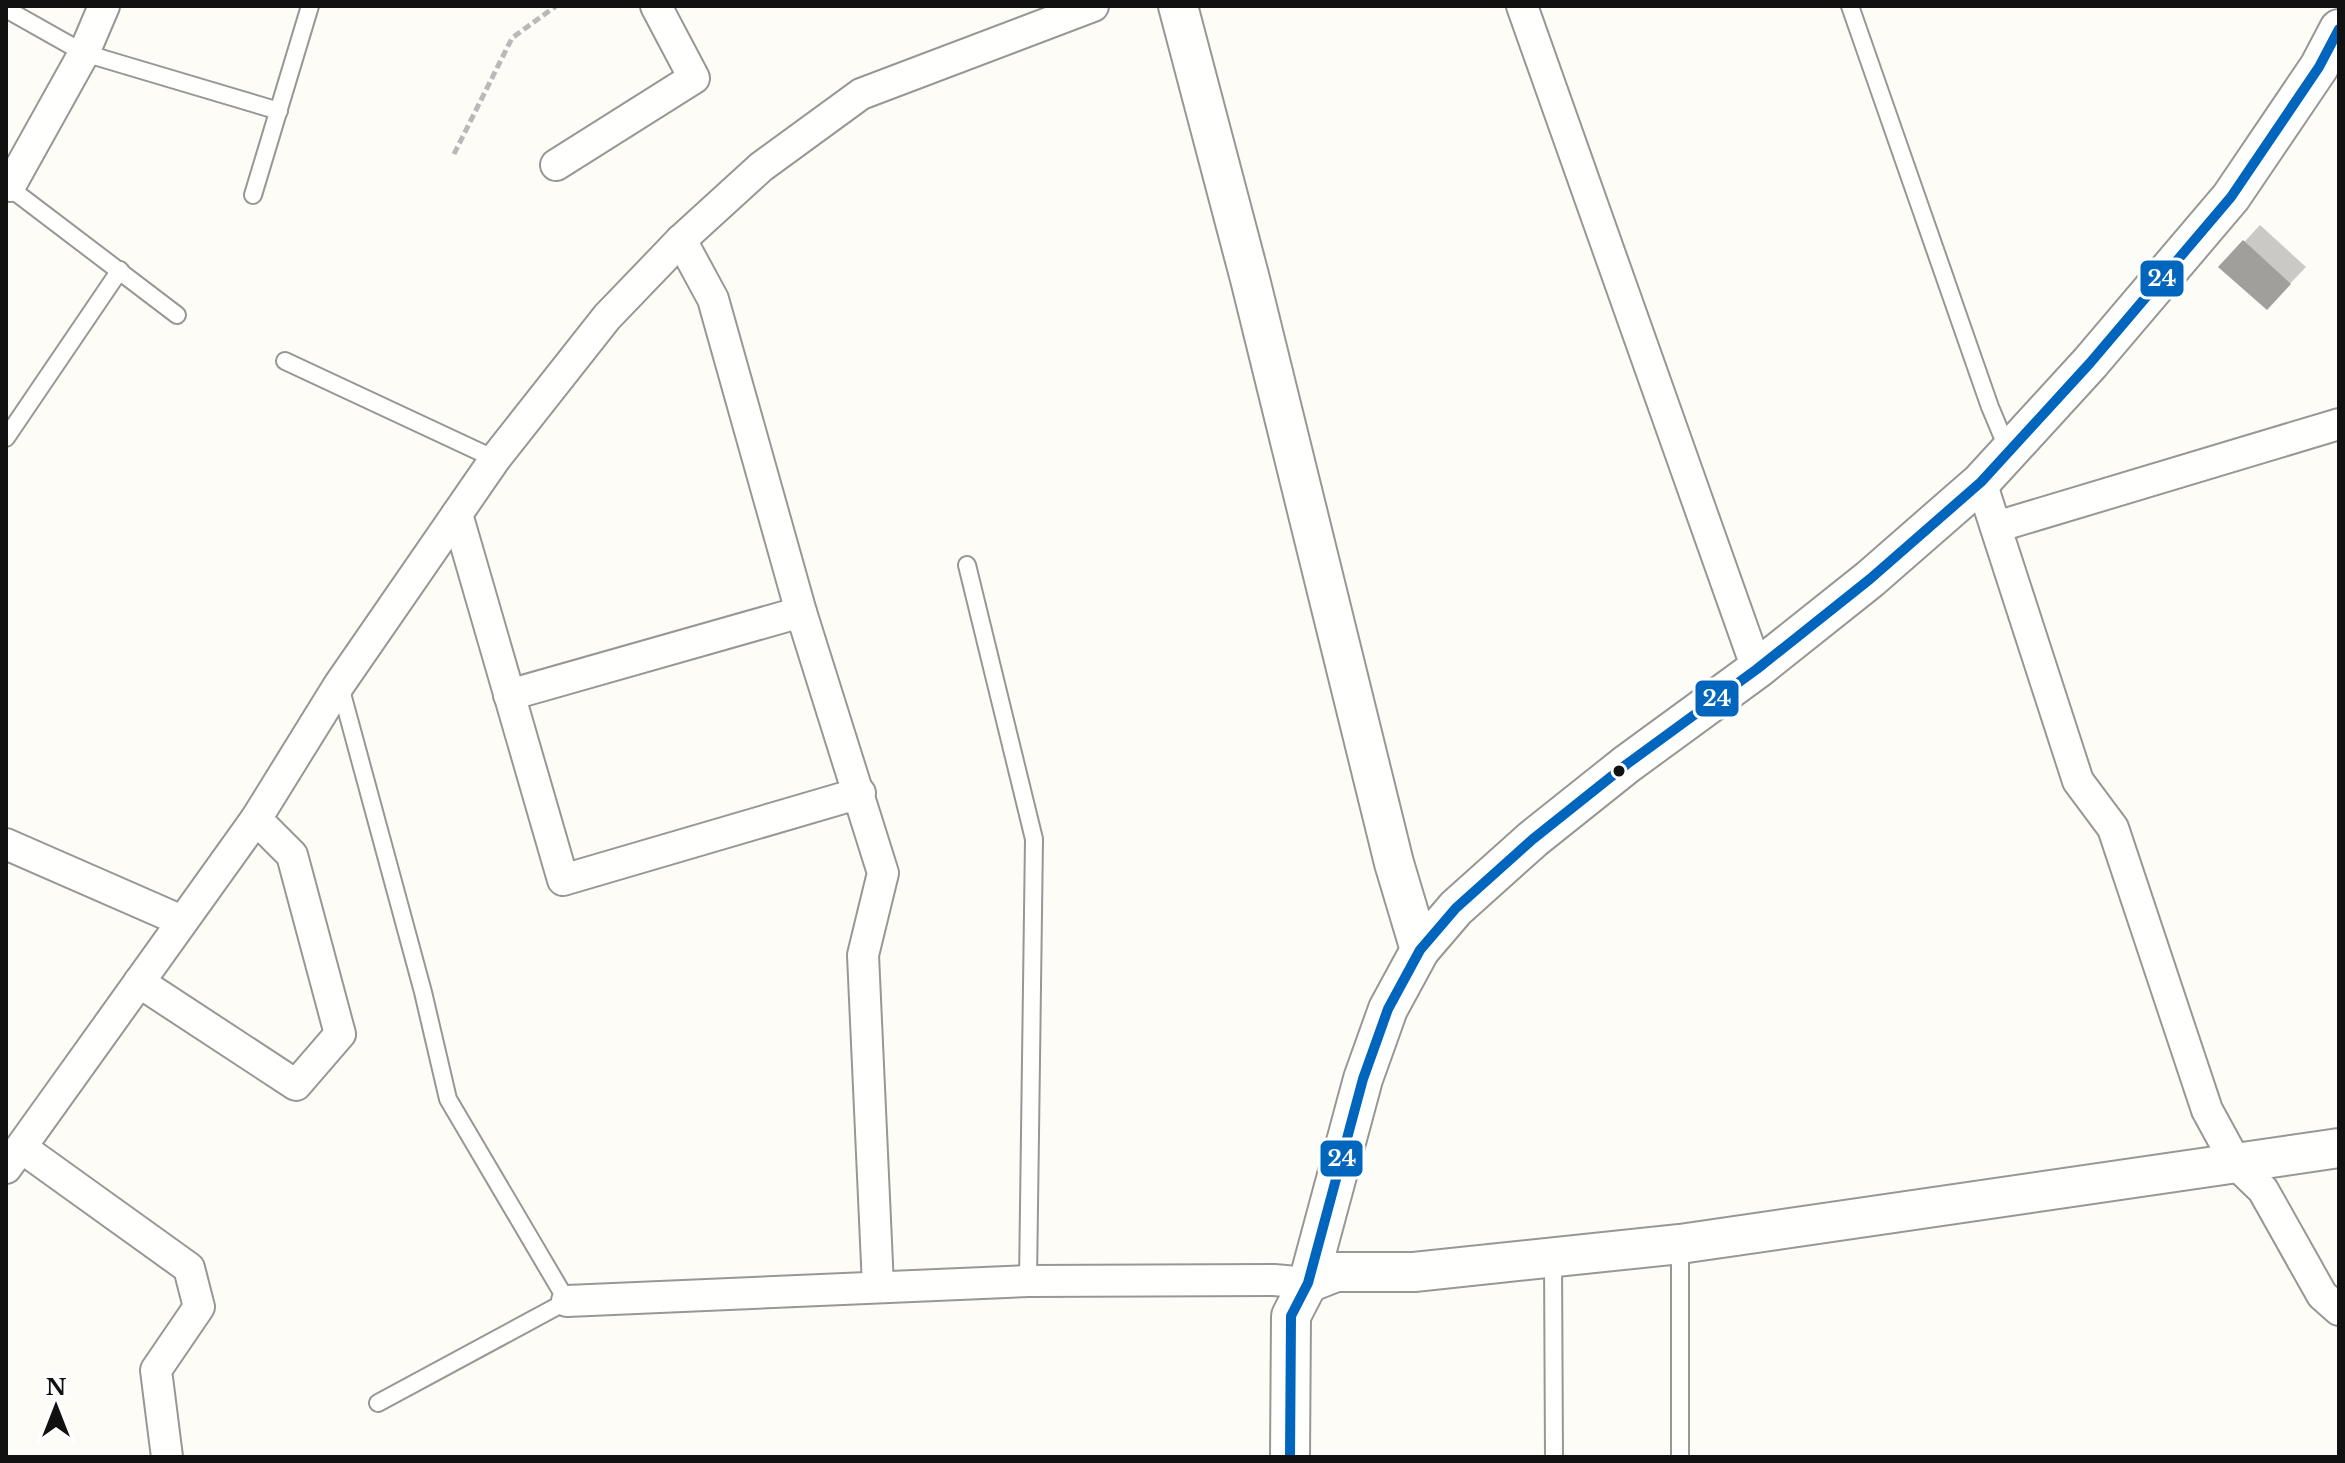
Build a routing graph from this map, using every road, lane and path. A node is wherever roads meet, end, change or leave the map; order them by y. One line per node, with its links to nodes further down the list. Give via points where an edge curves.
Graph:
1 (104, 6): 11 (street)
2 (310, 6): 12 (lane)
3 (556, 6): 13 (path, via 512,38)
4 (656, 6): 14 (street, via 694,78)
5 (1093, 6): 17 (street, via 861,94 761,167)
6 (1178, 6): 37 (street)
7 (1522, 6): 30 (street)
8 (1850, 6): 23 (lane)
9 (6, 9): 11 (lane)
10 (2339, 29): 23 (street, via 2231,197)
11 (84, 53): 12 (lane); 15 (street)
12 (279, 111): 16 (lane)
13 (454, 154)
14 (556, 165)
15 (8, 186): 18 (lane)
16 (253, 195)
17 (681, 240): 24 (street, via 607,317); 29 (street, via 713,299)
18 (120, 270): 19 (lane); 22 (lane)
19 (177, 315)
20 (285, 361): 24 (lane)
21 (2339, 424): 27 (street)
22 (6, 438)
23 (2008, 450): 25 (street)
24 (495, 459): 26 (street)
25 (1981, 482): 27 (street); 30 (street)
26 (457, 514): 31 (street); 32 (street)
27 (1996, 527): 41 (street, via 2078,781 2113,828 2207,1110)
28 (967, 565): 44 (lane, via 1034,839)
29 (801, 612): 32 (street); 33 (street)
30 (1757, 669): 37 (street, via 1533,839 1456,908)
31 (339, 685): 34 (street); 47 (lane, via 448,1099)
32 (509, 695): 33 (street, via 563,880)
33 (860, 793): 46 (street, via 883,873 863,955)
34 (256, 819): 36 (street); 38 (street, via 292,855 340,1034 296,1085)
35 (6, 844): 36 (street)
36 (182, 921): 38 (street)
37 (1420, 950): 45 (street, via 1388,1009 1363,1079)
38 (139, 982): 40 (street)
39 (2339, 1148): 41 (street)
40 (14, 1158): 50 (street, via 189,1268 199,1307 156,1370)
41 (2237, 1165): 42 (street); 48 (street, via 2263,1190 2322,1295)
42 (1680, 1244): 43 (street); 53 (lane)
43 (1553, 1255): 45 (street, via 1414,1272 1336,1272); 52 (lane)
44 (1028, 1281): 45 (street); 46 (street)
45 (1308, 1283): 51 (street, via 1291,1316)
46 (878, 1286): 47 (street)
47 (567, 1301): 49 (lane)
48 (2339, 1310)
49 (378, 1403)
50 (167, 1457)
51 (1290, 1457)
52 (1554, 1457)
53 (1680, 1457)

